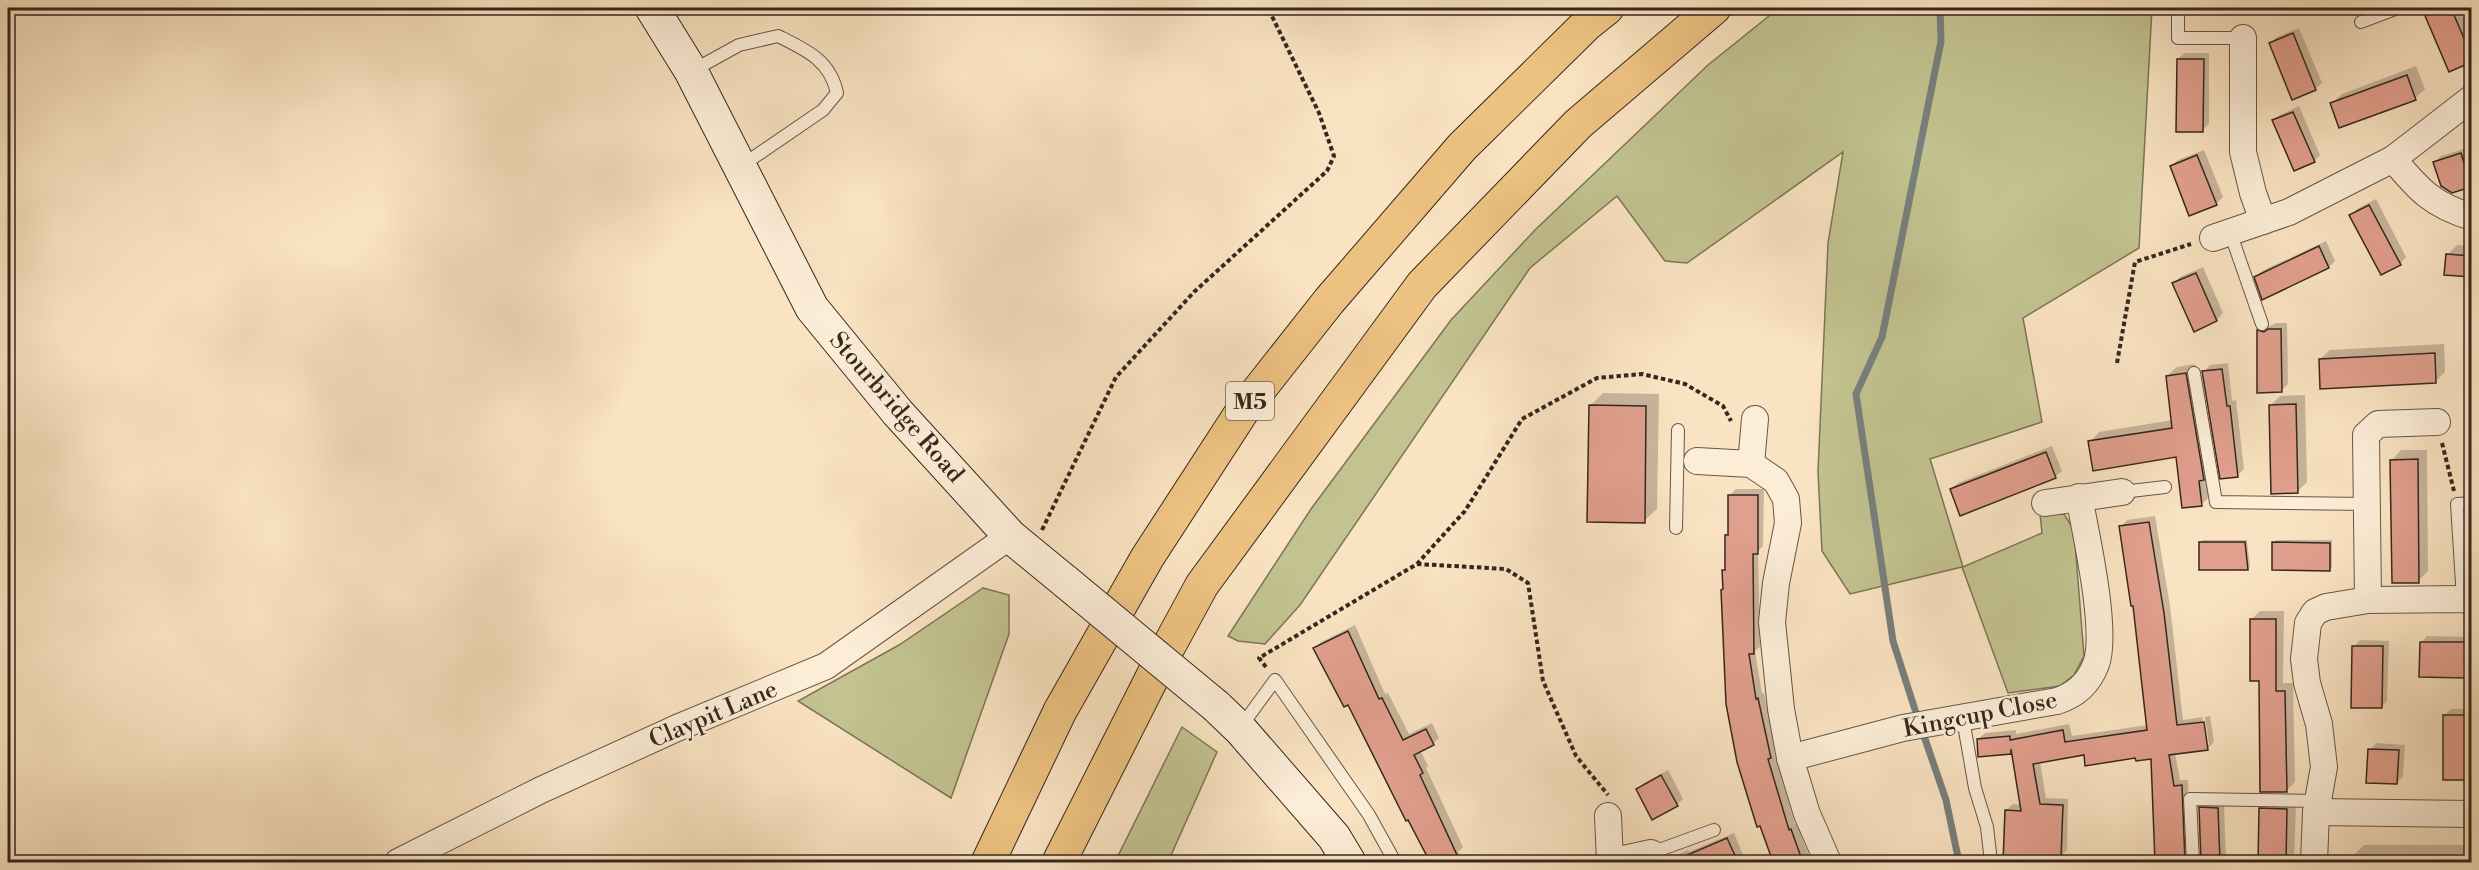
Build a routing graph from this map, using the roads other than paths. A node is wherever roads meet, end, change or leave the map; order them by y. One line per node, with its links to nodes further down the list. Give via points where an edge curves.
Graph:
1 (1606, 8): 39 (highway, M5, via 1462,147 1329,302 1243,410 1147,558 1060,711)
2 (1714, 8): 40 (highway, via 1578,124 1422,285 1202,585)
3 (2178, 8): 7 (lane, via 2178,38)
4 (2398, 8): 6 (lane)
5 (661, 11): 8 (main road, Stourbridge Road)
6 (2361, 22)
7 (2243, 38): 13 (street, via 2243,152)
8 (691, 71): 11 (main road, Stourbridge Road); 11 (lane, via 739,45 778,36 825,65 834,80 837,93 822,110)
9 (2472, 98): 10 (street)
10 (2392, 159): 12 (street, via 2421,192); 13 (street)
11 (739, 167): 27 (main road, Stourbridge Road, via 812,308 898,413)
12 (2472, 217)
13 (2263, 221): 14 (street)
14 (2221, 235): 15 (lane)
15 (2262, 324)
16 (2194, 373): 25 (lane, via 2217,502)
17 (2436, 422): 25 (street, via 2378,424 2366,435)
18 (1678, 430): 19 (lane)
19 (1687, 461): 26 (lane); 32 (street, via 1753,443 1786,499 1788,523 1772,622)
20 (2165, 488): 21 (lane)
21 (2122, 492): 22 (street)
22 (2079, 497): 23 (street); 30 (street, Kingcup Close, via 2099,628 2096,664 2085,684 2069,697)
23 (2045, 503)
24 (2472, 503): 29 (lane, via 2457,504)
25 (2366, 504): 28 (street)
26 (1676, 528)
27 (1021, 544): 31 (main road, Stourbridge Road, bridge); 38 (street, Claypit Lane, via 826,666 541,790)
28 (2368, 600): 29 (street); 33 (street, via 2326,607 2315,612 2308,623 2304,660 2319,723 2324,767)
29 (2467, 601)
30 (1963, 719): 32 (street, Kingcup Close, via 1903,728); 45 (lane)
31 (1240, 729): 41 (main road, Stourbridge Road, via 1334,837); 42 (lane, via 1275,680 1369,815)
32 (1790, 758): 44 (street, via 1814,833)
33 (2317, 807): 34 (street); 46 (lane, via 2190,799); 47 (street)
34 (2472, 814)
35 (1608, 816): 43 (street)
36 (1714, 830): 37 (lane)
37 (1651, 853): 43 (street)
38 (398, 862)
39 (988, 862)
40 (1059, 862)
41 (1350, 862)
42 (1395, 862)
43 (1610, 862)
44 (1828, 862)
45 (1991, 862)
46 (2193, 862)
47 (2314, 862)

